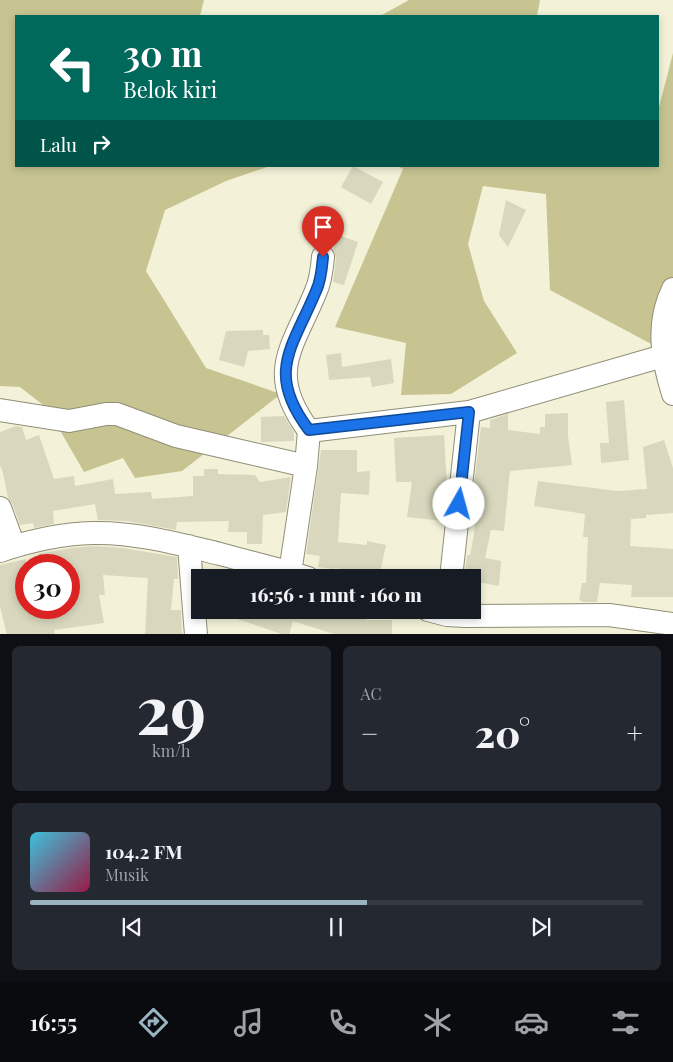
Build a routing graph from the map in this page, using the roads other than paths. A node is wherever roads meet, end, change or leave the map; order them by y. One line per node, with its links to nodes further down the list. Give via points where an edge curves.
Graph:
1 (323, 257): 7 (street, via 317,290 292,341 286,370 290,399)
2 (673, 289): 3 (street, via 662,332)
3 (663, 356): 4 (street); 6 (street)
4 (673, 394)
5 (0, 410): 8 (street, via 69,421 117,414 176,436)
6 (469, 412): 7 (street); 14 (street)
7 (309, 430): 8 (street)
8 (306, 466): 13 (street)
9 (0, 508): 11 (street)
10 (189, 546): 11 (street, via 93,533 54,537); 12 (street); 17 (street)
11 (7, 549)
12 (276, 569)
13 (299, 569)
14 (452, 569)
15 (481, 616): 16 (street, via 609,615)
16 (673, 624)
17 (196, 634)

